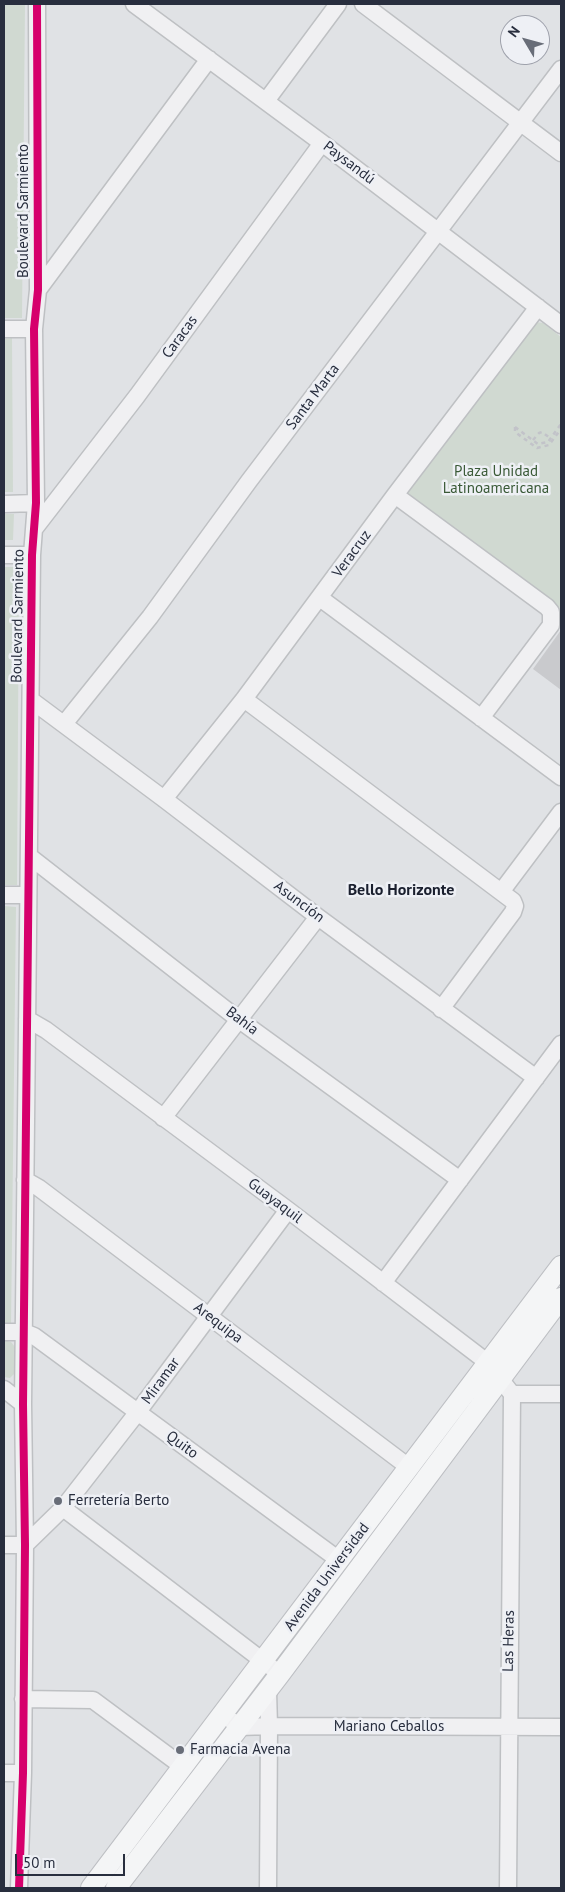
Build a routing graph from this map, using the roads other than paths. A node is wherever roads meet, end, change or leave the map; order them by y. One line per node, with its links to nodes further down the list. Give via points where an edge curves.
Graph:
1 (37, 4): 12 (street, Boulevard Sarmiento)
2 (134, 4): 5 (street, Paysandú)
3 (338, 4): 7 (street)
4 (363, 4): 8 (street)
5 (209, 59): 7 (street, Paysandú); 12 (street)
6 (561, 70): 8 (street, Santa Marta)
7 (266, 101): 9 (street, Paysandú)
8 (521, 123): 10 (street); 11 (street, Santa Marta)
9 (322, 143): 11 (street, Paysandú); 20 (street, Caracas, via 137,396)
10 (561, 153)
11 (438, 231): 13 (street, Paysandú); 27 (street, Santa Marta, via 150,617)
12 (38, 290): 16 (street, Boulevard Sarmiento)
13 (538, 307): 14 (street, Paysandú); 17 (street, Veracruz)
14 (561, 325)
15 (4, 329): 16 (street)
16 (34, 330): 18 (street, Boulevard Sarmiento)
17 (395, 496): 23 (street, Veracruz); 26 (street, via 551,612 551,625)
18 (36, 503): 19 (street); 20 (street, Boulevard Sarmiento)
19 (4, 504)
20 (35, 528): 22 (street, Boulevard Sarmiento)
21 (4, 555): 22 (street)
22 (32, 555): 25 (street, Boulevard Sarmiento)
23 (320, 598): 24 (street, Veracruz); 26 (street)
24 (244, 699): 29 (street, Veracruz); 32 (street)
25 (30, 700): 27 (street, Asunción); 31 (street, Boulevard Sarmiento)
26 (481, 718): 28 (street)
27 (64, 724): 29 (street, Asunción)
28 (561, 777)
29 (164, 799): 35 (street, Asunción)
30 (561, 812): 32 (street)
31 (29, 856): 34 (street, Boulevard Sarmiento); 38 (street, Bahía)
32 (501, 892): 36 (street, via 513,901 513,912)
33 (4, 895): 34 (street)
34 (28, 895): 37 (street, Boulevard Sarmiento)
35 (318, 917): 36 (street, Asunción); 38 (street)
36 (441, 1009): 40 (street, Asunción)
37 (27, 1019): 41 (street, Guayaquil); 42 (street, Boulevard Sarmiento)
38 (238, 1019): 41 (street); 43 (street, Bahía)
39 (561, 1044): 40 (street)
40 (536, 1078): 43 (street)
41 (163, 1118): 44 (street, Guayaquil)
42 (25, 1180): 48 (street, Arequipa); 50 (street, Boulevard Sarmiento)
43 (460, 1180): 46 (street)
44 (288, 1210): 46 (street, Guayaquil); 48 (street, Miramar)
45 (561, 1266): 51 (main road, Avenida Universidad)
46 (383, 1283): 51 (street, Guayaquil)
47 (561, 1298): 52 (main road, Avenida Universidad)
48 (209, 1315): 56 (street, Miramar); 57 (street, Arequipa)
49 (4, 1332): 50 (street)
50 (24, 1332): 55 (street, Boulevard Sarmiento); 56 (street, Quito, via 34,1336)
51 (488, 1362): 52 (street, Guayaquil); 57 (main road, Avenida Universidad)
52 (506, 1386): 54 (street); 63 (main road, Avenida Universidad); 70 (street, Las Heras)
53 (4, 1389): 55 (street)
54 (561, 1394)
55 (23, 1404): 59 (street, Boulevard Sarmiento)
56 (138, 1413): 58 (street, Miramar); 61 (street, Quito)
57 (410, 1468): 61 (main road, Avenida Universidad)
58 (63, 1508): 59 (street, Miramar); 62 (street)
59 (25, 1545): 60 (street); 65 (street, Boulevard Sarmiento)
60 (4, 1546)
61 (339, 1560): 62 (main road, Avenida Universidad)
62 (263, 1662): 63 (street); 66 (main road, Avenida Universidad)
63 (280, 1674): 64 (main road, Avenida Universidad)
64 (268, 1691): 67 (street); 69 (main road, Avenida Universidad)
65 (23, 1699): 71 (street, via 94,1700); 73 (street, Boulevard Sarmiento)
66 (222, 1714): 69 (street); 71 (main road, Avenida Universidad)
67 (269, 1726): 69 (street, Mariano Ceballos); 70 (street, Mariano Ceballos); 77 (street)
68 (561, 1727): 70 (street, Mariano Ceballos)
69 (240, 1728): 76 (main road, Avenida Universidad)
70 (508, 1728): 78 (street, Las Heras)
71 (182, 1766): 75 (main road, Avenida Universidad)
72 (4, 1773): 73 (street)
73 (23, 1773): 74 (street, Boulevard Sarmiento)
74 (19, 1888)
75 (92, 1888)
76 (116, 1888)
77 (268, 1888)
78 (508, 1888)

